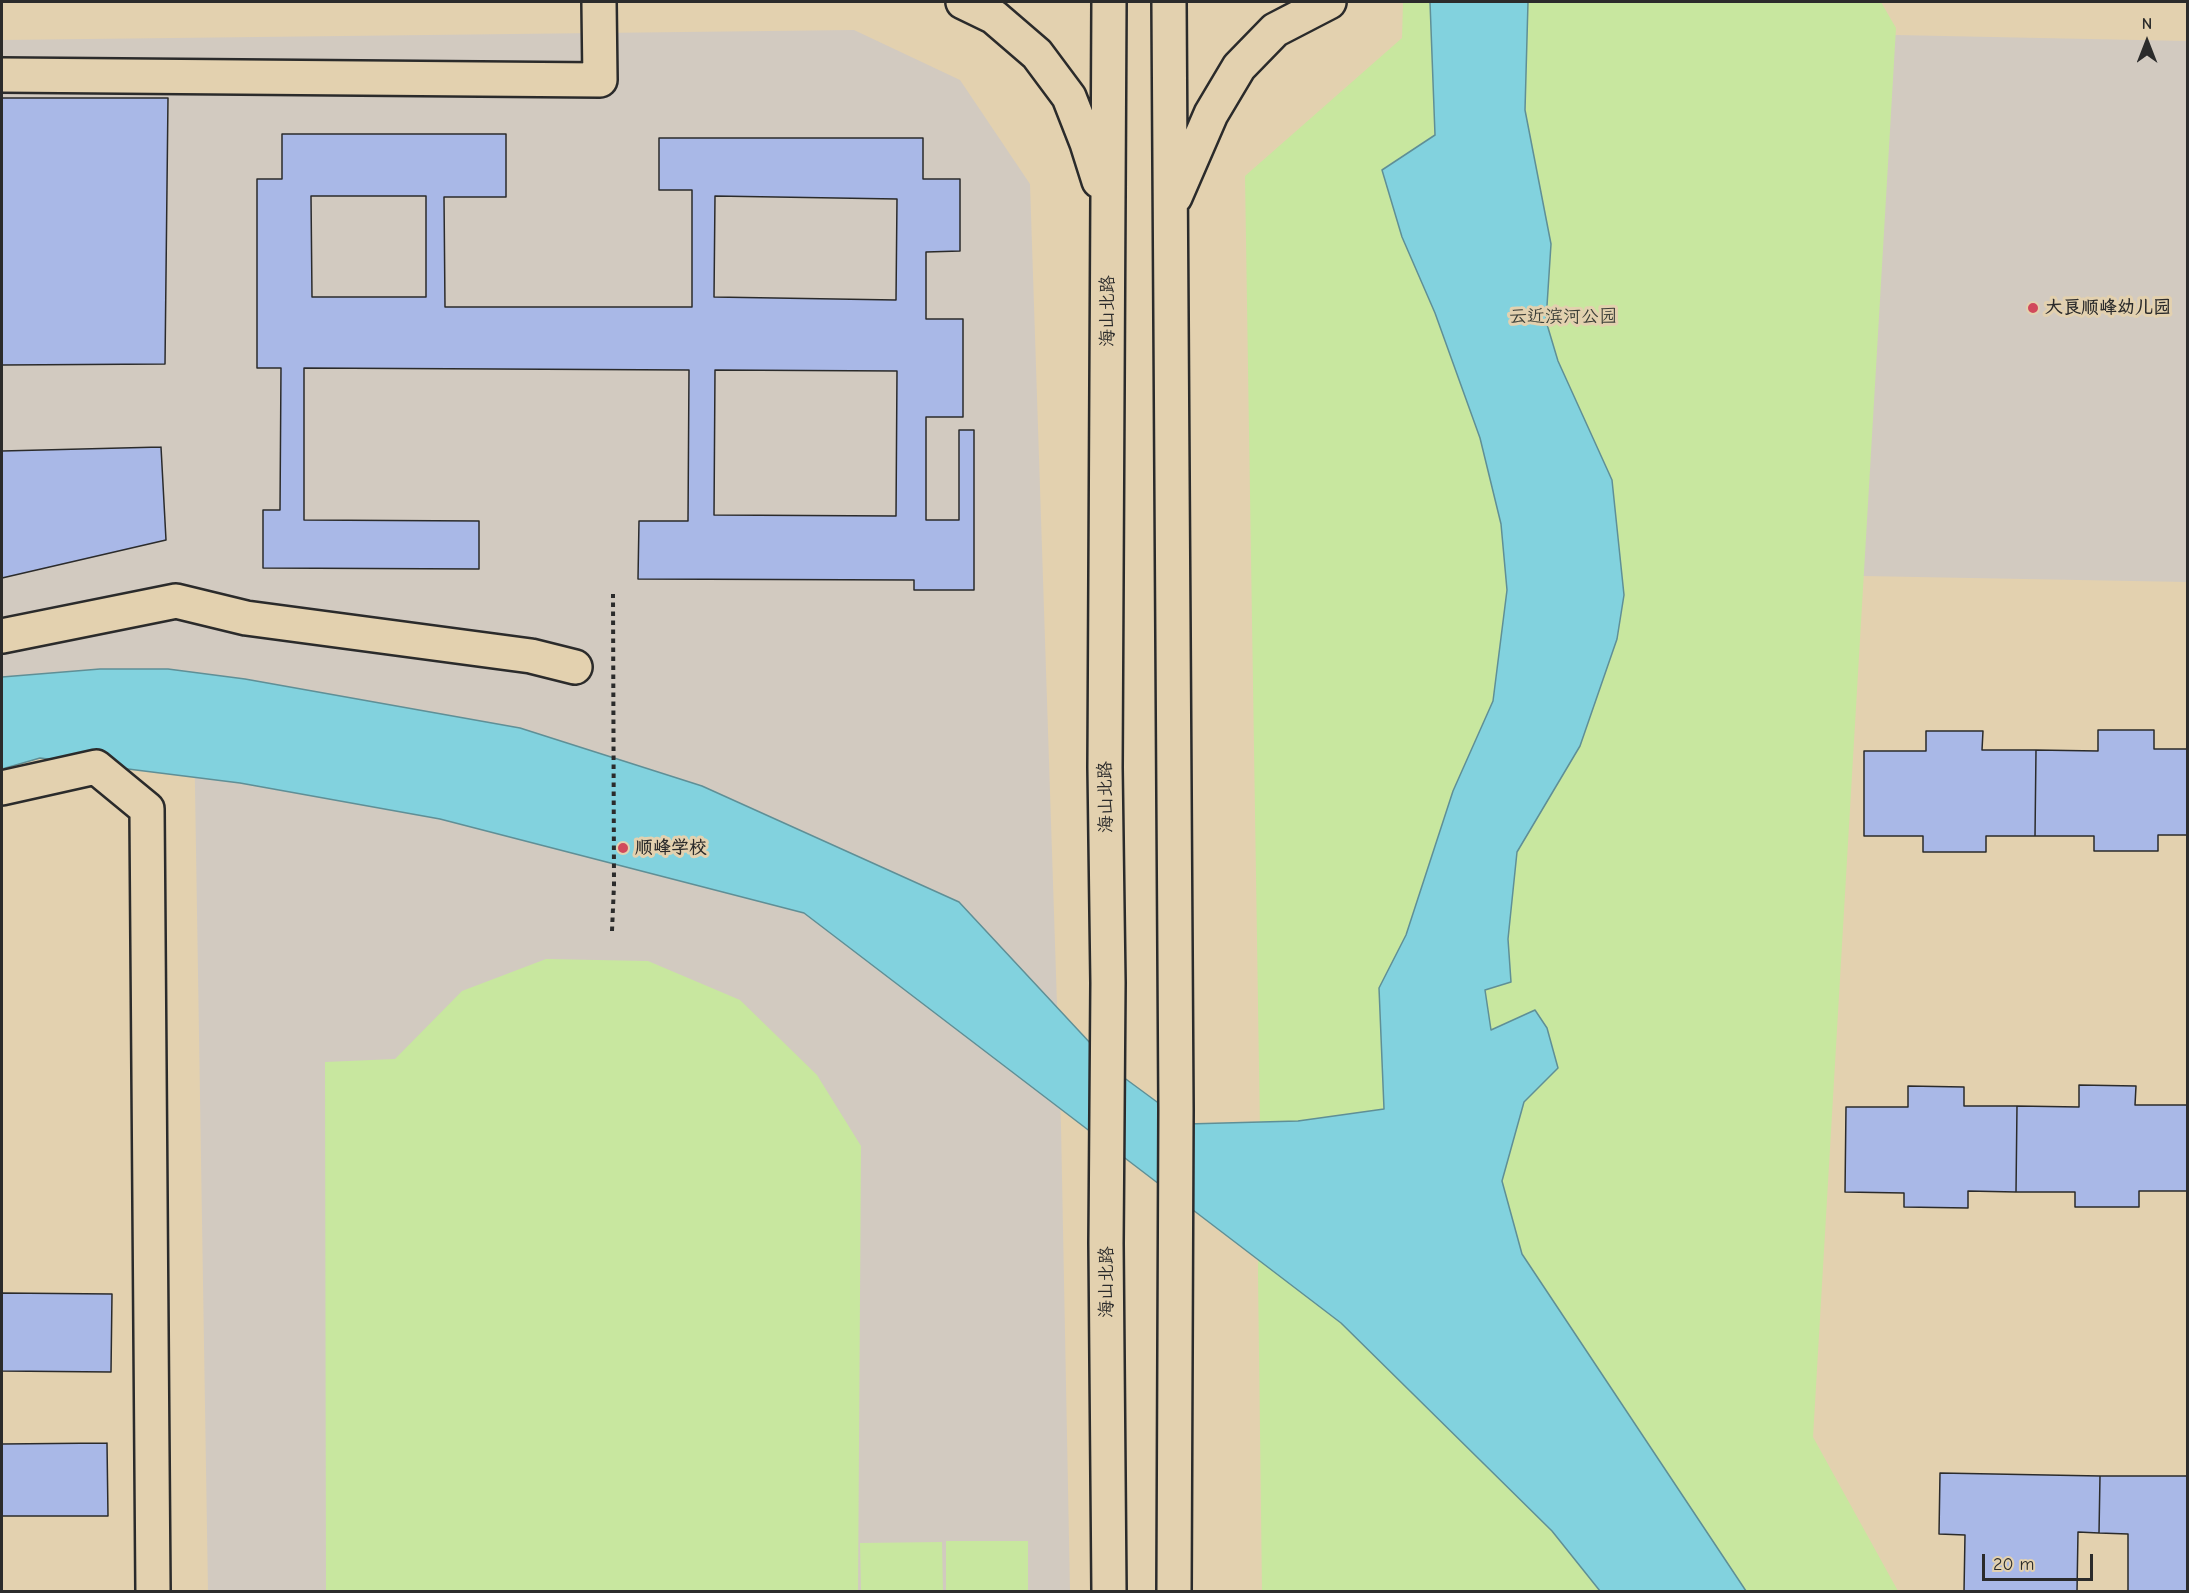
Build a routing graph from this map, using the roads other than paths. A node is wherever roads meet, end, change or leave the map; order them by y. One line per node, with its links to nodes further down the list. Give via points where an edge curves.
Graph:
1 (599, 2): 6 (street, via 600,80)
2 (963, 2): 8 (street, via 994,16 1037,54 1069,97 1088,143)
3 (1109, 2): 8 (street, 海山北路)
4 (1169, 2): 7 (street)
5 (1329, 2): 7 (street, via 1275,30 1239,67 1211,114)
6 (2, 75)
7 (1170, 207): 14 (street, via 1176,1110)
8 (1108, 211): 13 (street, 海山北路, via 1105,755)
9 (2, 636): 10 (street, via 176,602 246,618 531,656)
10 (575, 667)
11 (2, 789): 12 (street, via 96,767 147,809)
12 (153, 1592)
13 (1109, 1592)
14 (1174, 1592)

